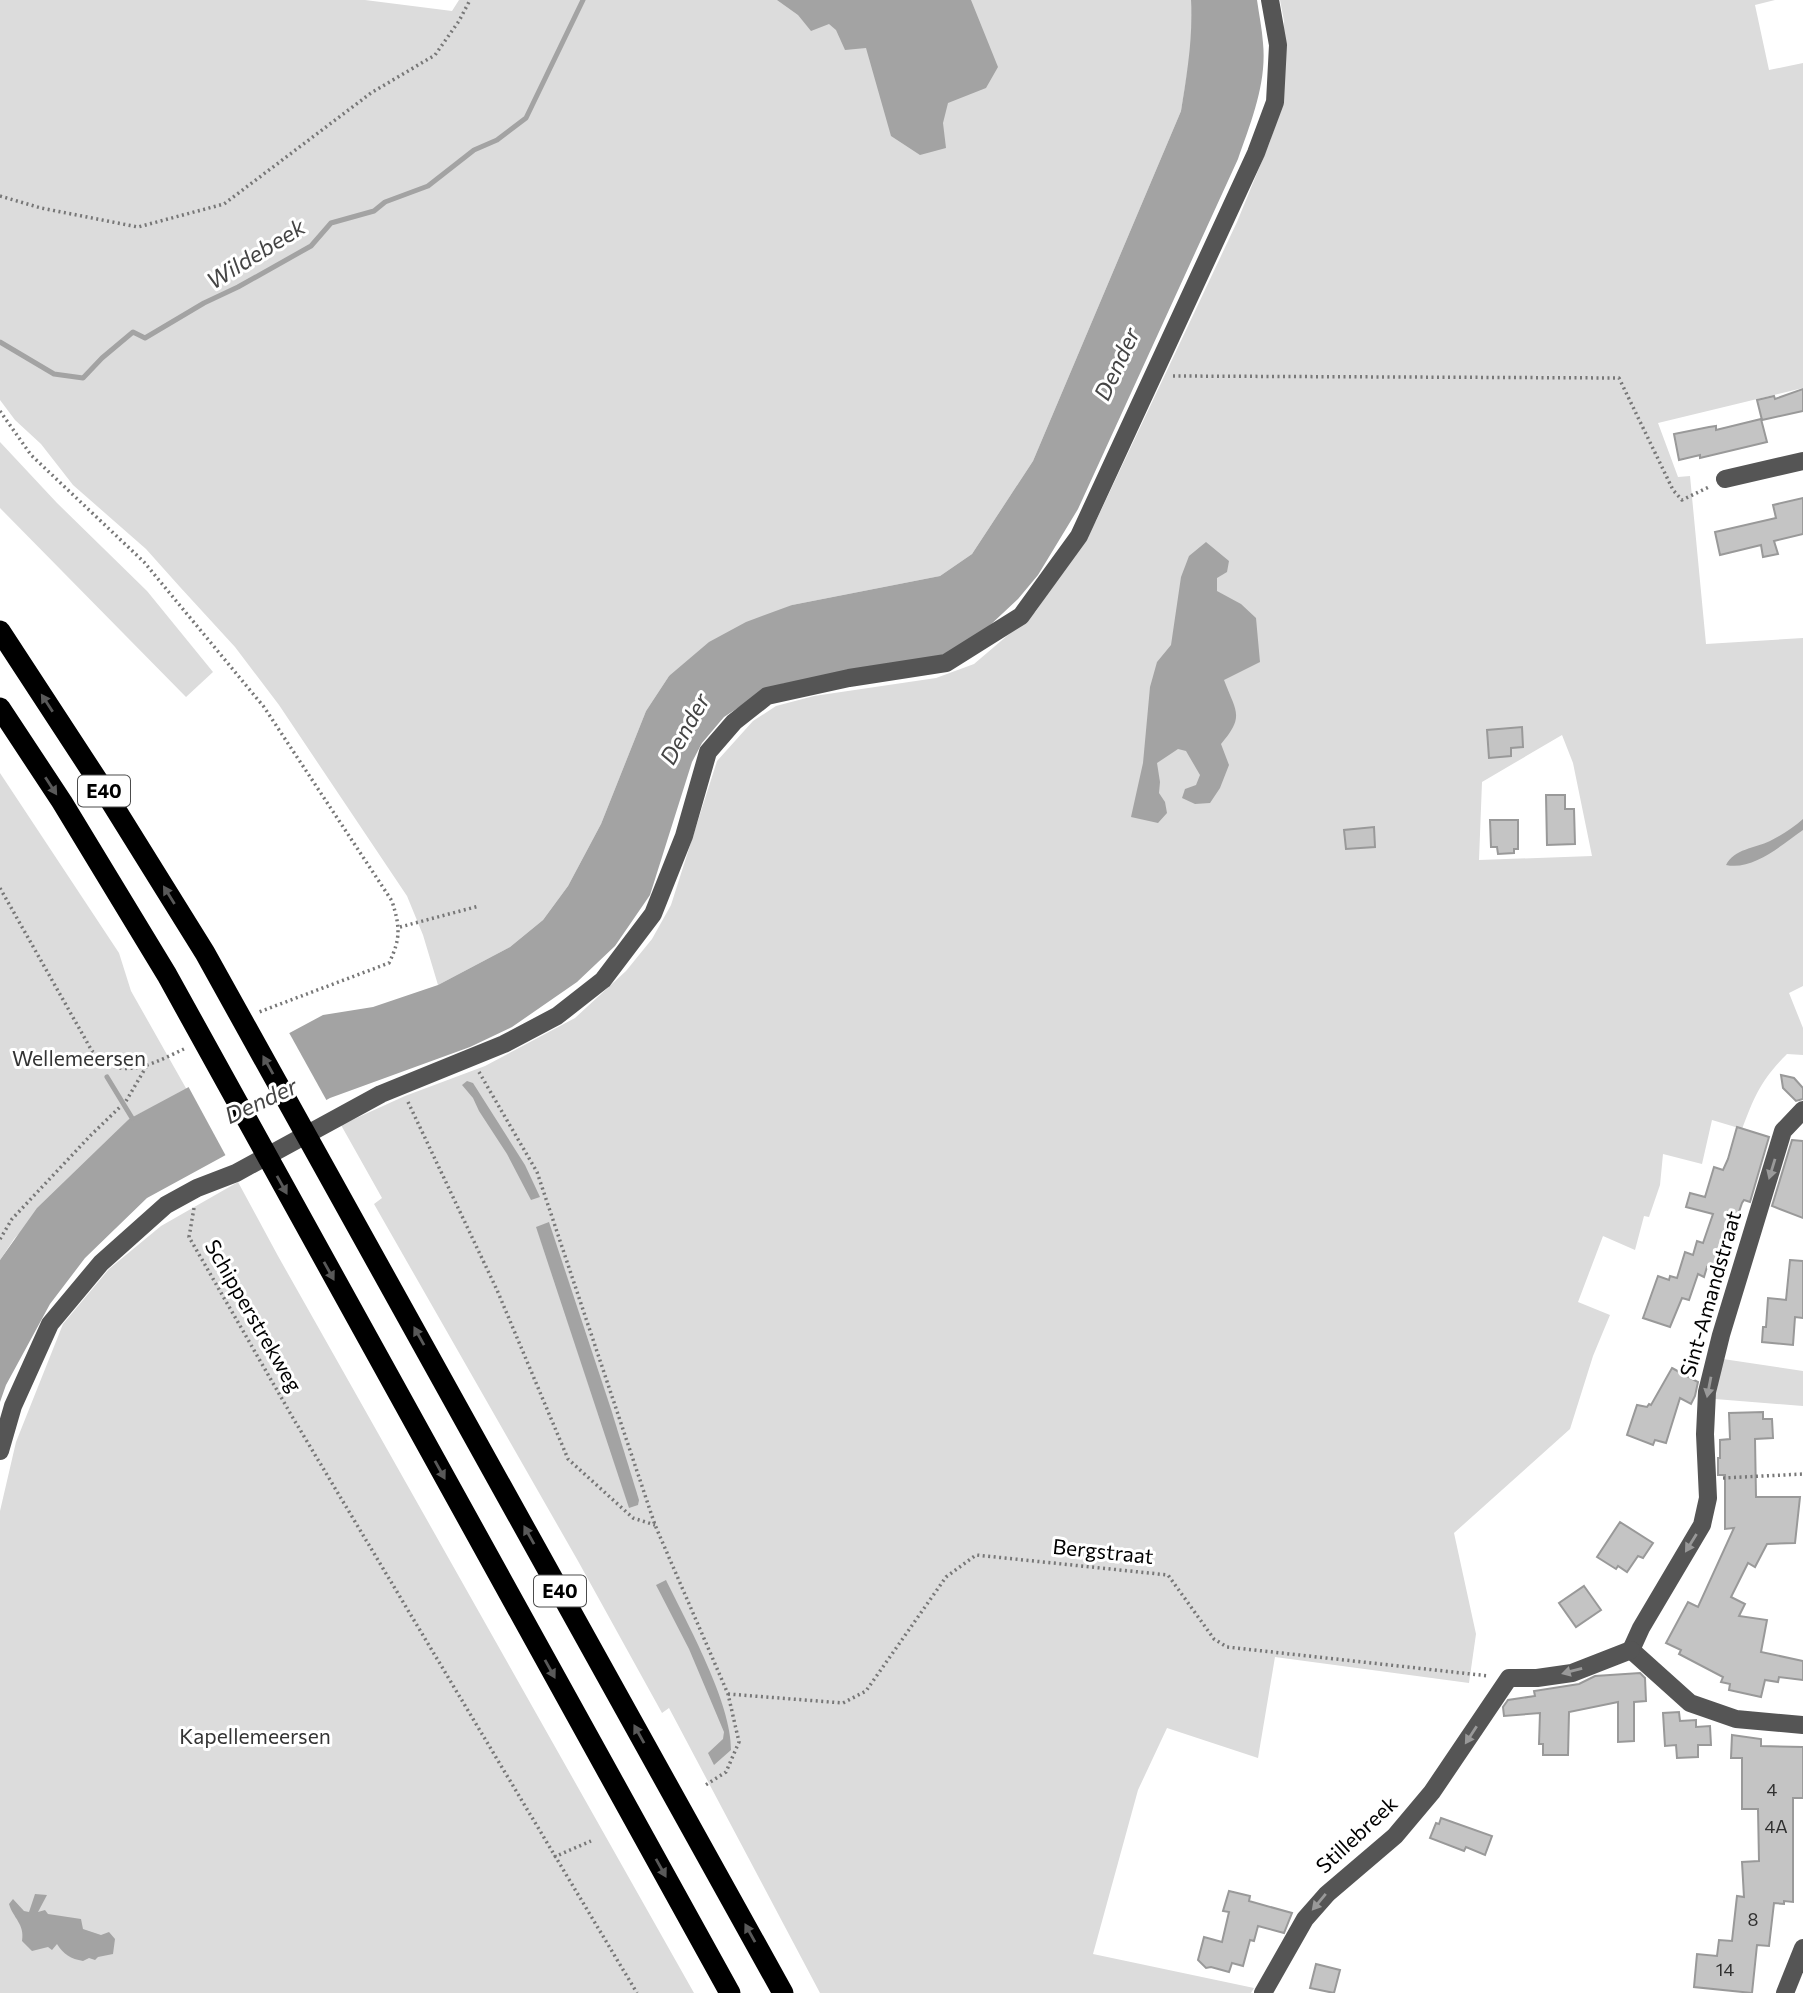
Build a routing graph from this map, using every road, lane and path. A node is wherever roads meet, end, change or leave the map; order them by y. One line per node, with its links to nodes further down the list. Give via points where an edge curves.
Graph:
1 (470, 0): 3 (path, via 435,55 371,93 224,204 138,227)
2 (1270, 0): 4 (street, via 1278,45 1275,102)
3 (0, 196)
4 (1153, 376): 7 (path, via 1619,378 1682,500); 15 (street, via 1079,536 1021,616 946,663 767,696 734,722 708,752 684,836 653,914 603,980 557,1016)
5 (0, 411): 12 (path, via 31,455 144,562 264,707 392,901)
6 (1803, 461): 7 (street)
7 (1725, 479)
8 (0, 631): 37 (highway, E40, one-way to 8, via 205,953)
9 (0, 708): 36 (highway, E40, one-way to 36, via 167,975)
10 (0, 888): 16 (path, via 92,1051 110,1066)
11 (479, 906): 12 (path)
12 (400, 927): 13 (path, via 390,963)
13 (274, 1005)
14 (167, 1057): 16 (path)
15 (471, 1059): 17 (street); 26 (path, via 537,1172)
16 (147, 1066): 18 (path)
17 (401, 1086): 21 (street, via 236,1173); 26 (path, via 497,1290 568,1459 634,1518)
18 (126, 1101)
19 (121, 1106): 22 (path, via 12,1219)
20 (1803, 1110): 25 (street, Sint-Amandstraat, one-way to 25, via 1783,1131 1718,1347 1707,1392)
21 (197, 1188): 23 (street, via 166,1205 100,1263 50,1324 13,1406); 33 (path, Schipperstrekweg, via 189,1237)
22 (0, 1239)
23 (0, 1451)
24 (1803, 1474): 25 (path)
25 (1707, 1479): 27 (street, Sint-Amandstraat, one-way to 27, via 1702,1525)
26 (655, 1525): 29 (path)
27 (1631, 1650): 28 (street, one-way to 28, via 1572,1672); 30 (street, via 1690,1703 1736,1719)
28 (1508, 1678): 29 (path, Bergstraat, via 1227,1647 1214,1639 1168,1575 976,1555 946,1577 866,1691 844,1703); 38 (street, Stillebreek, one-way to 38, via 1432,1792 1395,1836 1305,1919)
29 (728, 1695): 31 (path, via 739,1742 726,1772)
30 (1803, 1725)
31 (704, 1786)
32 (591, 1841): 33 (path)
33 (554, 1857): 35 (path, Schipperstrekweg)
34 (1803, 1948): 39 (street)
35 (637, 1993)
36 (730, 1993)
37 (783, 1993)
38 (1263, 1993)
39 (1784, 1993)

